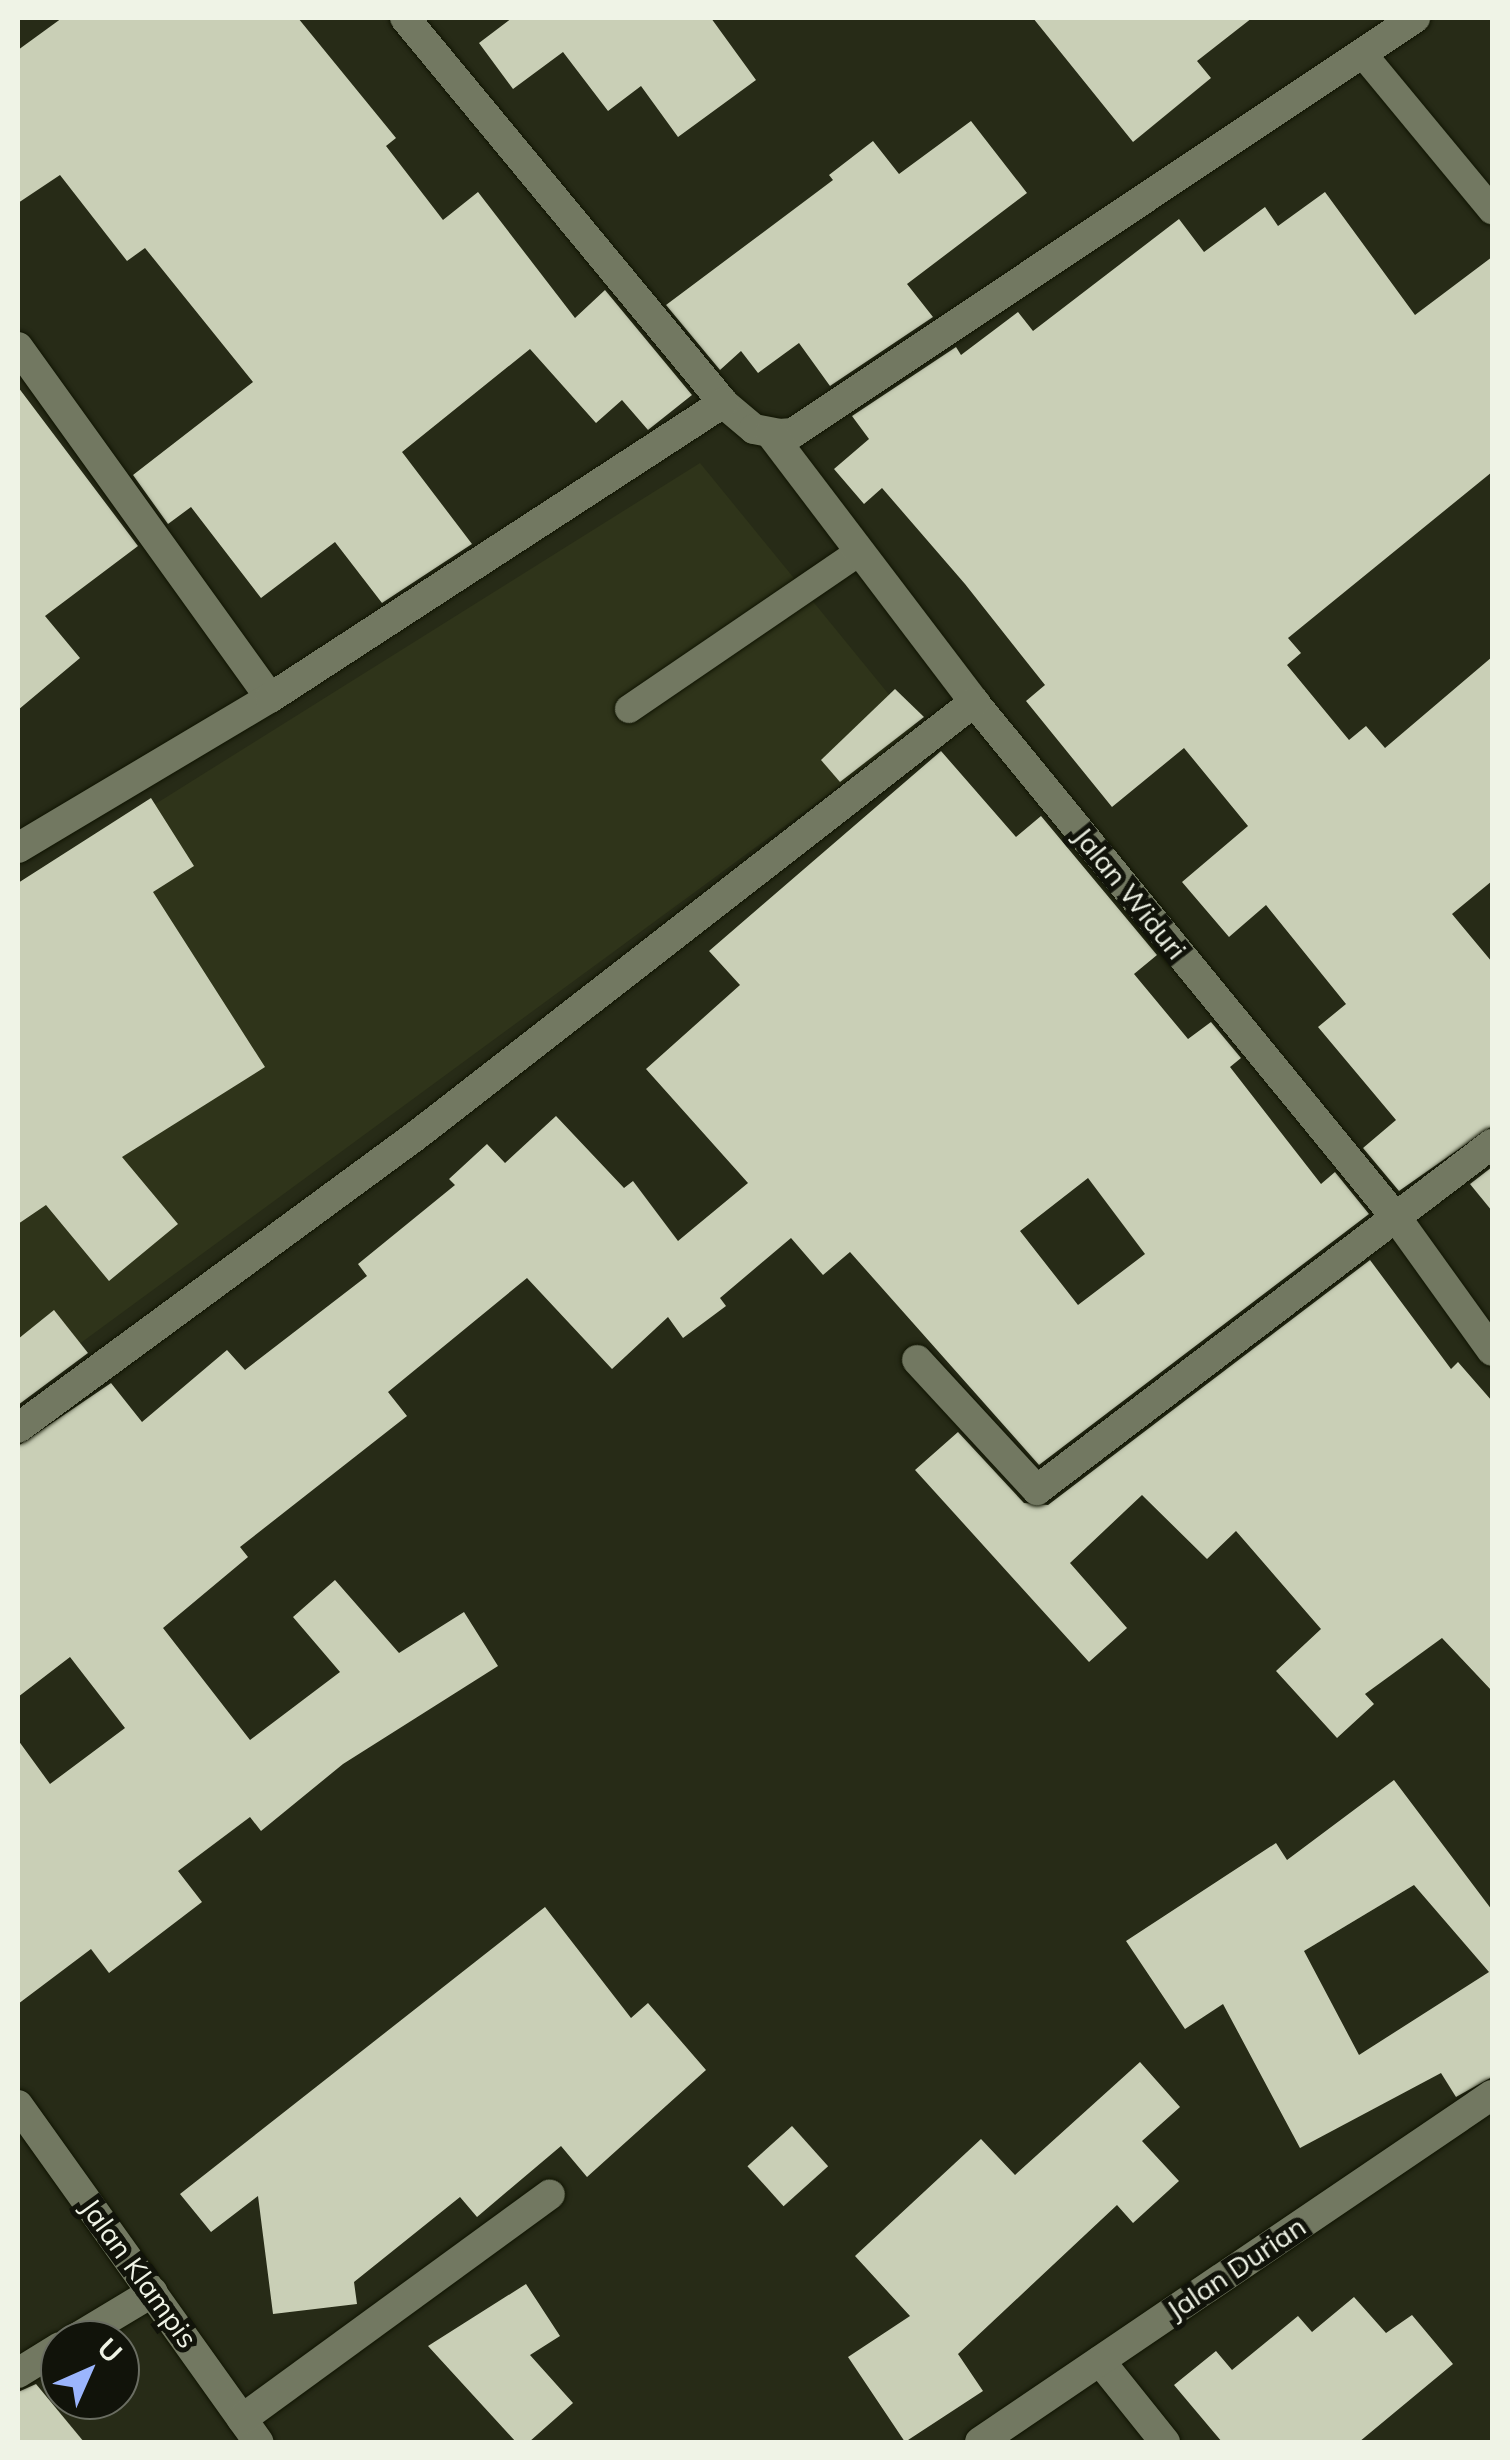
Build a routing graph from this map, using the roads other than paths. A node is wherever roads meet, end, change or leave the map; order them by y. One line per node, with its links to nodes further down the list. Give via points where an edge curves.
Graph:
1 (405, 18): 6 (street)
2 (1415, 18): 3 (street)
3 (1362, 53): 4 (lane); 7 (street, via 793,433)
4 (1492, 210)
5 (18, 347): 9 (street)
6 (724, 403): 7 (street, via 754,429); 9 (street)
7 (770, 433): 8 (street, Jalan Widuri)
8 (858, 553): 10 (street, Jalan Widuri); 11 (lane)
9 (270, 698): 12 (street)
10 (974, 702): 14 (street, Jalan Widuri); 17 (street, via 413,1138)
11 (629, 710)
12 (18, 848)
13 (1492, 1144): 14 (street)
14 (1398, 1220): 15 (street, Jalan Widuri); 16 (street, via 1037,1490)
15 (1492, 1351)
16 (918, 1360)
17 (18, 1428)
18 (1492, 2095): 24 (street, Jalan Durian)
19 (18, 2105): 21 (street, Jalan Klampis)
20 (550, 2194): 26 (street)
21 (153, 2292): 22 (street); 26 (street, Jalan Klampis)
22 (106, 2320)
23 (40, 2359): 25 (street)
24 (1100, 2360): 27 (street, Jalan Durian); 28 (street)
25 (18, 2372)
26 (250, 2431)
27 (980, 2442)
28 (1165, 2442)

